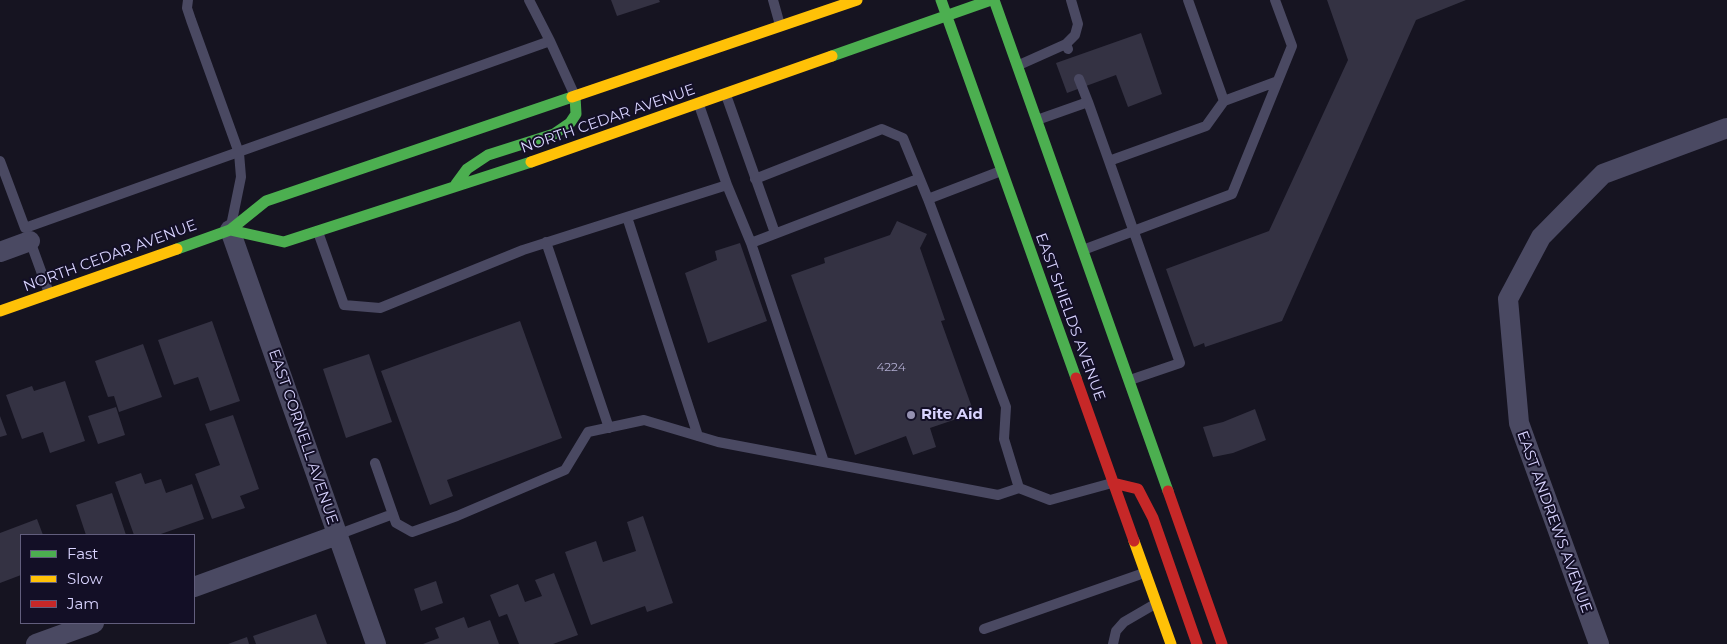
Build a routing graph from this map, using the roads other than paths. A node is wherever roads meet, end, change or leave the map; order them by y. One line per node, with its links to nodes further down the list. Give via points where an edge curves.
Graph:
1 (188, 0): 23 (lane, via 187,8)
2 (529, 0): 12 (lane)
3 (773, 0): 11 (lane)
4 (857, 0): 11 (main road, NORTH CEDAR AVENUE)
5 (940, 0): 10 (main road, EAST SHIELDS AVENUE)
6 (993, 0): 10 (main road, NORTH CEDAR AVENUE); 13 (main road)
7 (1072, 0): 13 (lane, via 1078,24 1067,47)
8 (1188, 0): 18 (lane)
9 (1275, 0): 15 (lane, via 1292,46)
10 (946, 16): 16 (main road, NORTH CEDAR AVENUE); 26 (main road, EAST SHIELDS AVENUE)
11 (781, 26): 17 (main road, NORTH CEDAR AVENUE)
12 (550, 40): 17 (lane); 23 (lane)
13 (1017, 66): 21 (main road)
14 (1079, 78): 19 (lane)
15 (1278, 81): 18 (lane); 35 (lane, via 1232,194)
16 (725, 94): 20 (main road, NORTH CEDAR AVENUE); 27 (lane)
17 (575, 96): 30 (main road, via 576,114 570,123 554,134 488,155 467,168); 33 (main road, NORTH CEDAR AVENUE, via 266,201)
18 (1224, 101): 24 (lane, via 1206,126)
19 (1088, 102): 21 (lane); 24 (lane)
20 (699, 103): 29 (lane); 30 (main road, NORTH CEDAR AVENUE)
21 (1036, 121): 40 (main road)
22 (1727, 128): 64 (street, EAST ANDREWS AVENUE, via 1602,174 1541,237 1508,299 1519,423)
23 (239, 153): 33 (lane, via 241,176); 37 (lane)
24 (1109, 161): 35 (lane)
25 (0, 162): 37 (lane)
26 (1002, 171): 31 (lane); 49 (main road, EAST SHIELDS AVENUE)
27 (755, 179): 28 (lane, via 882,129 902,138); 36 (lane)
28 (918, 180): 31 (lane); 36 (lane)
29 (727, 186): 32 (lane); 39 (lane)
30 (454, 188): 34 (main road, NORTH CEDAR AVENUE)
31 (928, 199): 50 (lane, via 1006,407 1004,439)
32 (626, 217): 38 (lane); 46 (lane)
33 (230, 230): 34 (main road, NORTH CEDAR AVENUE, via 284,242); 42 (main road, NORTH CEDAR AVENUE); 52 (street, EAST CORNELL AVENUE)
34 (317, 231): 38 (lane, via 344,304 380,308)
35 (1134, 231): 40 (lane); 44 (lane, via 1180,363)
36 (776, 233): 39 (lane)
37 (27, 235): 41 (street); 42 (lane)
38 (546, 242): 45 (lane)
39 (751, 243): 47 (lane)
40 (1082, 250): 44 (main road)
41 (0, 252)
42 (49, 294): 43 (main road, NORTH CEDAR AVENUE)
43 (0, 311)
44 (1129, 381): 63 (main road)
45 (609, 428): 46 (lane, via 644,420); 51 (lane, via 588,432 565,470 457,516 412,532 396,522)
46 (698, 436): 47 (lane)
47 (824, 462): 50 (lane, via 998,495)
48 (375, 463): 51 (lane)
49 (1113, 483): 50 (lane, via 1050,500); 53 (main road, EAST SHIELDS AVENUE); 62 (main road, via 1138,489 1154,518)
50 (1019, 488)
51 (393, 514): 52 (lane)
52 (337, 534): 54 (street); 59 (street, EAST CORNELL AVENUE)
53 (1145, 573): 55 (main road, EAST SHIELDS AVENUE); 57 (lane)
54 (195, 587)
55 (1156, 604): 60 (lane, via 1124,622 1116,631); 61 (main road, EAST SHIELDS AVENUE)
56 (91, 624): 58 (street)
57 (984, 629)
58 (36, 644)
59 (376, 644)
60 (1113, 644)
61 (1171, 644)
62 (1197, 644)
63 (1222, 644)
64 (1599, 644)

